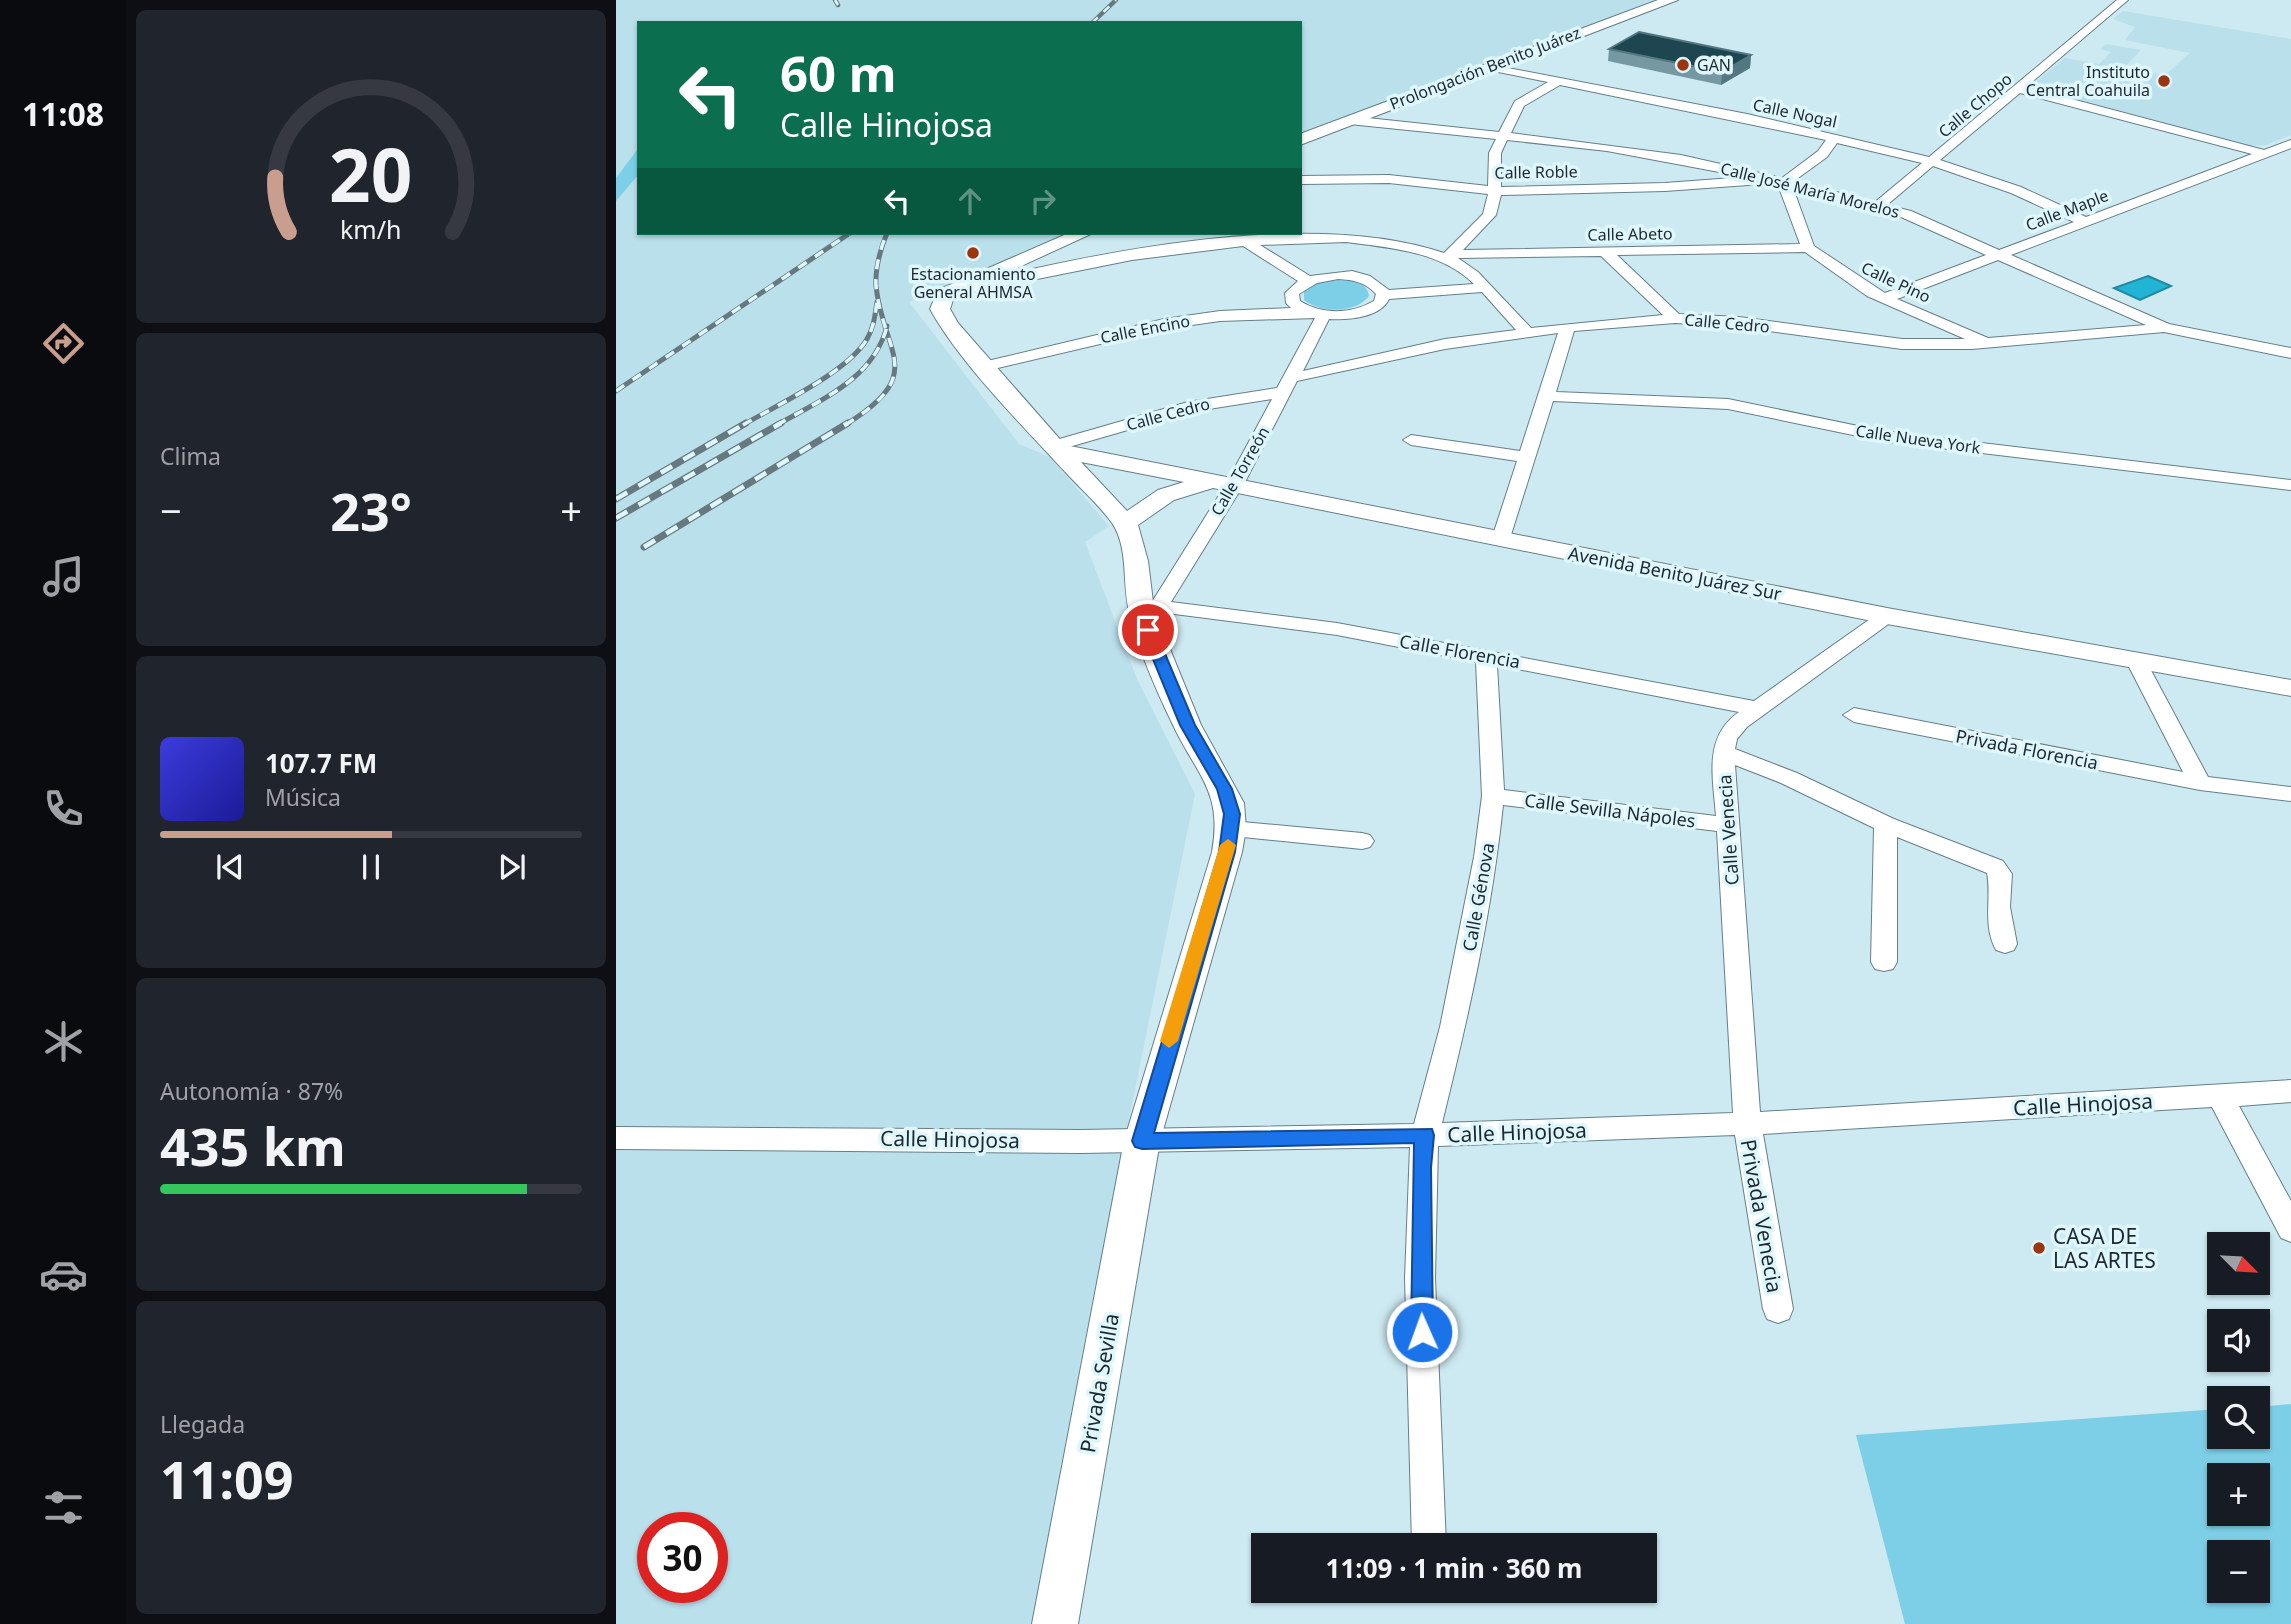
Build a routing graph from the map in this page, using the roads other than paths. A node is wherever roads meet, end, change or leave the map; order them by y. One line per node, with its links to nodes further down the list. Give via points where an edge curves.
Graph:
1 (1671, 0): 3 (street, Prolongación Benito Juárez)
2 (2123, 0): 7 (street, Calle Chopo)
3 (1650, 8): 4 (street); 5 (street, Prolongación Benito Juárez)
4 (1573, 19)
5 (1487, 67): 6 (street, Calle Nogal); 8 (street, Prolongación Benito Juárez)
6 (1557, 82): 9 (street, via 1519,104); 10 (street, Calle Nogal)
7 (2019, 89): 13 (street); 14 (street, Calle Chopo)
8 (1349, 120): 9 (street, Calle José María Morelos); 11 (street, Prolongación Benito Juárez)
9 (1502, 135): 16 (street, Calle José María Morelos, via 1681,159); 17 (street, via 1495,153)
10 (1834, 138): 14 (street, Calle Nogal); 16 (street, via 1823,154)
11 (1302, 139)
12 (2291, 144): 13 (street, Calle Maple)
13 (2261, 153): 19 (street, Calle Maple)
14 (1931, 162): 18 (street, Calle Chopo); 19 (street, Calle Nogal, via 2016,190)
15 (1302, 180): 17 (street, Calle Roble, via 1389,179)
16 (1778, 180): 17 (street, Calle Roble); 18 (street, Calle José María Morelos); 23 (street)
17 (1494, 191): 25 (street, via 1489,215)
18 (1878, 206): 26 (street, Calle José María Morelos)
19 (2086, 222): 26 (street, Calle Maple)
20 (1079, 235): 29 (street)
21 (1238, 235): 22 (street)
22 (1248, 243): 25 (street, via 1373,240); 27 (street); 29 (street, via 1083,264)
23 (1808, 248): 24 (street, Calle Abeto); 31 (street, Calle Pino, via 1838,272)
24 (1605, 252): 25 (street, Calle Abeto); 33 (street)
25 (1449, 256): 28 (street)
26 (1997, 256): 31 (street, Calle Maple); 35 (street, Calle José María Morelos)
27 (1308, 281): 30 (street, via 1352,276 1379,285); 32 (street, via 1297,287 1291,299)
28 (1483, 288): 30 (street); 36 (street)
29 (944, 294): 39 (street, via 939,305 942,315)
30 (1384, 295): 32 (street, via 1380,303 1364,311)
31 (1885, 298): 37 (street, Calle Pino)
32 (1316, 314): 39 (street, Calle Encino, via 1220,316 1164,324); 40 (street, Calle Torreón)
33 (1675, 318): 34 (street, Calle Cedro); 37 (street, Calle Cedro, via 1740,322 1895,344)
34 (1568, 327): 36 (street, Calle Cedro); 41 (street)
35 (2165, 328): 37 (street, Calle Cedro); 38 (street, Calle José María Morelos)
36 (1527, 332): 40 (street, Calle Cedro, via 1380,357)
37 (1986, 343)
38 (2289, 349)
39 (985, 366): 43 (street)
40 (1287, 385): 43 (street, Calle Cedro, via 1188,407); 45 (street, Calle Torreón)
41 (1545, 396): 44 (street); 46 (street, Calle Nueva York, via 1728,404 1882,436)
42 (1411, 440): 44 (street)
43 (1058, 449): 45 (street, Avenida Benito Juárez Sur); 47 (street)
44 (1526, 457): 48 (street)
45 (1226, 482): 47 (street, via 1166,495); 48 (street, Avenida Benito Juárez Sur); 49 (street, Calle Torreón)
46 (2291, 485)
47 (1125, 523): 49 (street)
48 (1501, 538): 50 (street, Avenida Benito Juárez Sur)
49 (1150, 608): 51 (street, Calle Florencia, via 1305,624); 62 (street, via 1187,725 1224,789 1232,814)
50 (1887, 616): 52 (street, Avenida Benito Juárez Sur); 54 (street, Calle Venecia)
51 (1486, 655): 54 (street, Calle Florencia); 59 (street, Calle Génova)
52 (2136, 660): 53 (street, Avenida Benito Juárez Sur); 57 (street)
53 (2291, 688)
54 (1759, 709): 56 (street, Calle Venecia, via 1730,730)
55 (1854, 715): 57 (street, Privada Florencia)
56 (1723, 753): 60 (street); 61 (street, Calle Venecia)
57 (2200, 783): 58 (street)
58 (2291, 794)
59 (1493, 796): 61 (street, Calle Sevilla Nápoles); 69 (street, Calle Génova, via 1472,939)
60 (1886, 824): 64 (street, via 1996,867); 65 (street)
61 (1727, 825): 68 (street, Calle Venecia)
62 (1231, 829): 63 (street); 71 (street, Privada Sevilla)
63 (1362, 841)
64 (2005, 944)
65 (1884, 962)
66 (2291, 1091): 67 (street, Calle Hinojosa)
67 (2220, 1096): 68 (street, Calle Hinojosa); 72 (street)
68 (1746, 1124): 69 (street, Calle Hinojosa); 73 (street, Privada Venecia)
69 (1425, 1135): 71 (street, Calle Hinojosa); 74 (street, via 1420,1278)
70 (616, 1138): 71 (street, Calle Hinojosa)
71 (1142, 1141): 75 (street, Privada Sevilla)
72 (2291, 1229)
73 (1778, 1309)
74 (1429, 1533)
75 (1055, 1624)

